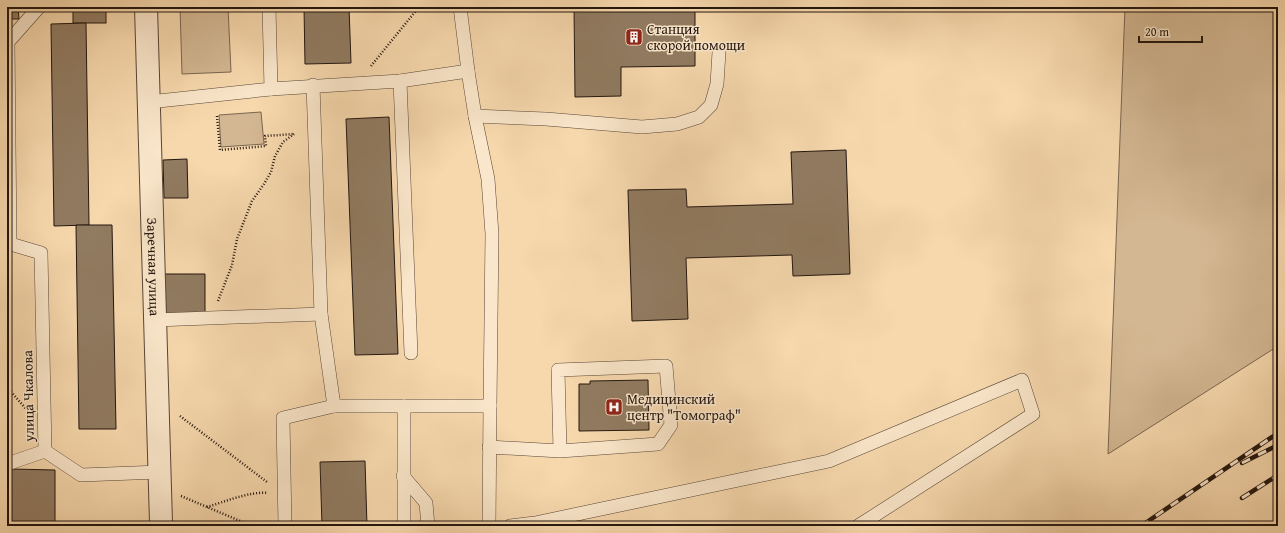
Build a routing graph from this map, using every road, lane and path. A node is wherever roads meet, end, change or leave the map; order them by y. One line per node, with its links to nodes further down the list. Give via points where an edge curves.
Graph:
1 (39, 7): 6 (lane)
2 (146, 7): 13 (street, Заречная улица)
3 (269, 7): 12 (lane)
4 (419, 7): 10 (path)
5 (460, 7): 8 (lane)
6 (8, 42): 18 (lane)
7 (719, 52): 15 (lane, via 717,84 711,105 699,117 677,124 642,127)
8 (468, 71): 9 (lane); 15 (lane)
9 (400, 81): 10 (lane); 22 (lane)
10 (357, 83): 11 (lane)
11 (313, 85): 12 (lane); 16 (lane)
12 (271, 89): 13 (lane)
13 (149, 102): 21 (street, Заречная улица)
14 (217, 116): 17 (path, via 220,150 266,146 265,136)
15 (475, 116): 25 (lane, via 488,179 492,234)
16 (315, 132): 17 (path); 19 (lane)
17 (294, 134): 20 (path, via 283,142 275,156 271,172 252,201)
18 (8, 244): 28 (lane, улица Чкалова, via 41,253)
19 (321, 314): 20 (lane); 23 (lane)
20 (212, 318): 21 (lane)
21 (155, 320): 26 (street, Заречная улица)
22 (411, 353)
23 (334, 406): 24 (lane); 33 (lane, via 284,418)
24 (404, 406): 25 (lane); 31 (lane)
25 (490, 406): 27 (lane)
26 (158, 414): 32 (street, Заречная улица); 33 (path, via 178,414)
27 (489, 447): 29 (lane); 40 (lane)
28 (45, 451): 30 (lane); 32 (lane, улица Чкалова, via 81,475)
29 (560, 451): 29 (lane, via 658,444 671,425 666,366 558,370)
30 (7, 464)
31 (403, 476): 38 (lane); 39 (lane, via 426,503)
32 (160, 480): 34 (path); 35 (street, Заречная улица)
33 (284, 496): 34 (path, via 263,493); 37 (lane)
34 (207, 507): 36 (path)
35 (160, 526)
36 (252, 526)
37 (285, 526)
38 (404, 526)
39 (428, 526)
40 (489, 526)
41 (510, 526): 42 (lane, via 535,523 829,460 1022,380 1033,414)
42 (858, 526)

